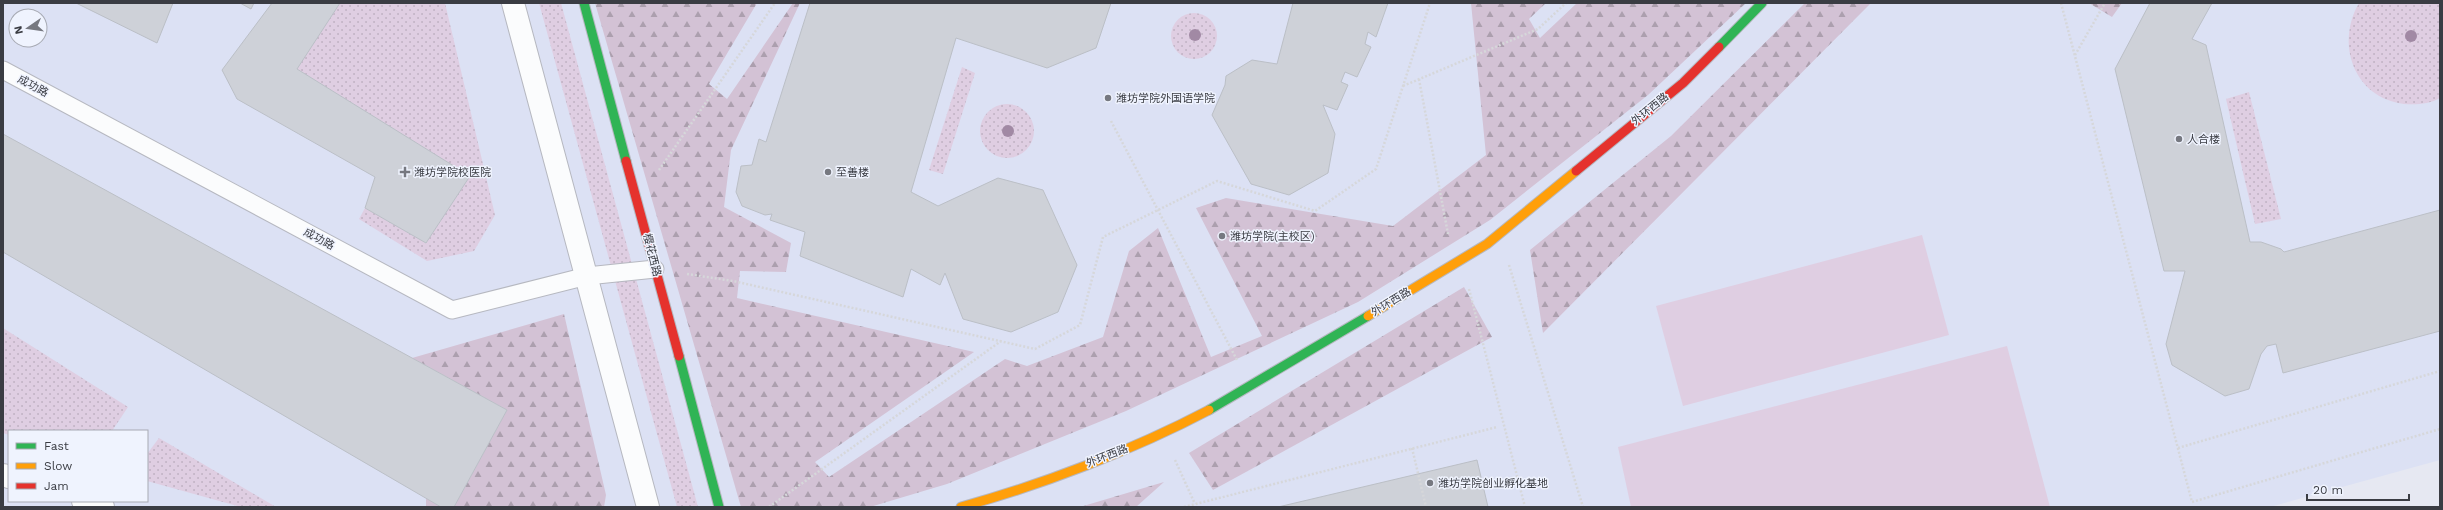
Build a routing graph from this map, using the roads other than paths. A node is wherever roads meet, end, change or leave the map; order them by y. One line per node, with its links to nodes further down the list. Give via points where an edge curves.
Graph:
1 (513, 3): 6 (street)
2 (584, 3): 5 (street, 樱花西路)
3 (1762, 3): 11 (street, 外环西路, via 1683,83 1500,234 1458,262 1251,386 1163,434 1004,495)
4 (3, 70): 6 (lane, 成功路, via 452,310)
5 (655, 269): 6 (lane, 成功路); 10 (street, 樱花西路)
6 (587, 276): 9 (street)
7 (86, 502): 8 (street)
8 (104, 507)
9 (648, 507)
10 (719, 507)
11 (961, 507)

